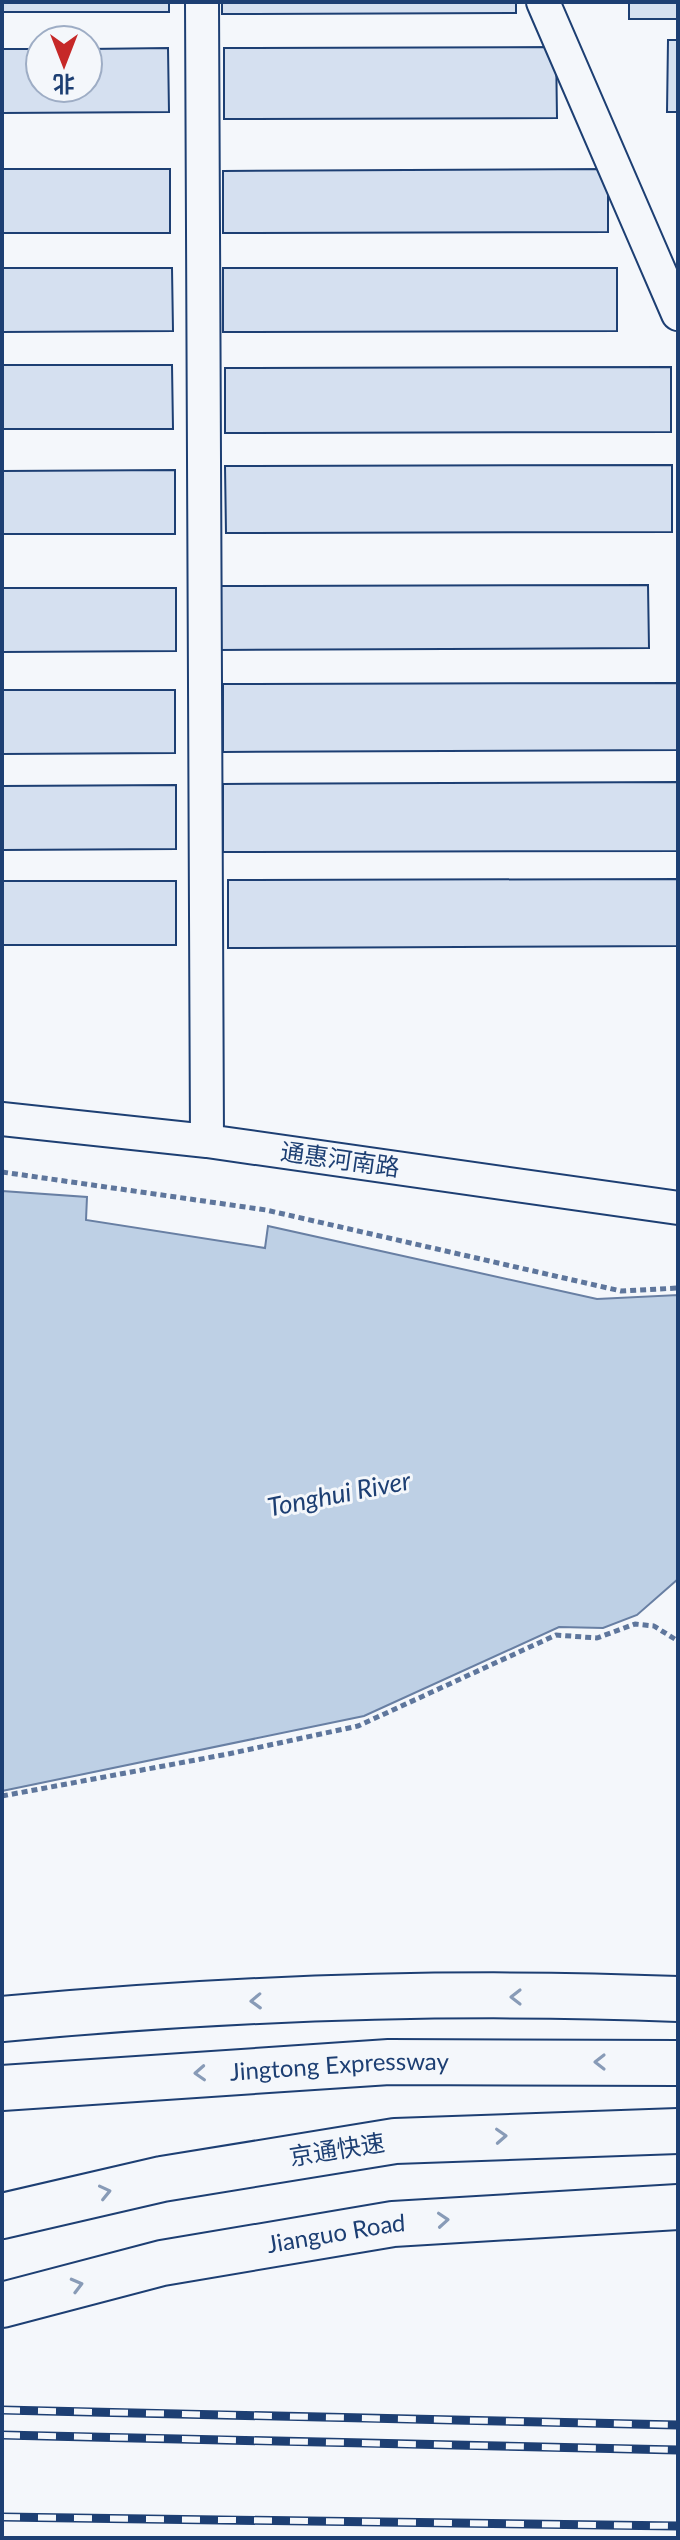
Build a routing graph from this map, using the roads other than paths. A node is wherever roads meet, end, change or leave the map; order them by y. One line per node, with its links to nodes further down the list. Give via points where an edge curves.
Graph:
1 (202, 2): 5 (street)
2 (543, 2): 3 (street)
3 (678, 314)
4 (2, 1119): 5 (street, 通惠河南路)
5 (207, 1141): 6 (street, 通惠河南路)
6 (678, 1208)
7 (678, 1999): 8 (main road, one-way to 8, via 391,1996 161,2005)
8 (2, 2019)
9 (678, 2063): 10 (main road, Jingtong Expressway, one-way to 10, via 389,2062)
10 (2, 2088)
11 (678, 2131): 13 (main road, 京通快速, one-way to 11, via 162,2179 395,2141)
12 (678, 2207): 14 (main road, Jianguo Road, one-way to 12, via 162,2263 393,2224)
13 (2, 2216)
14 (2, 2305)

